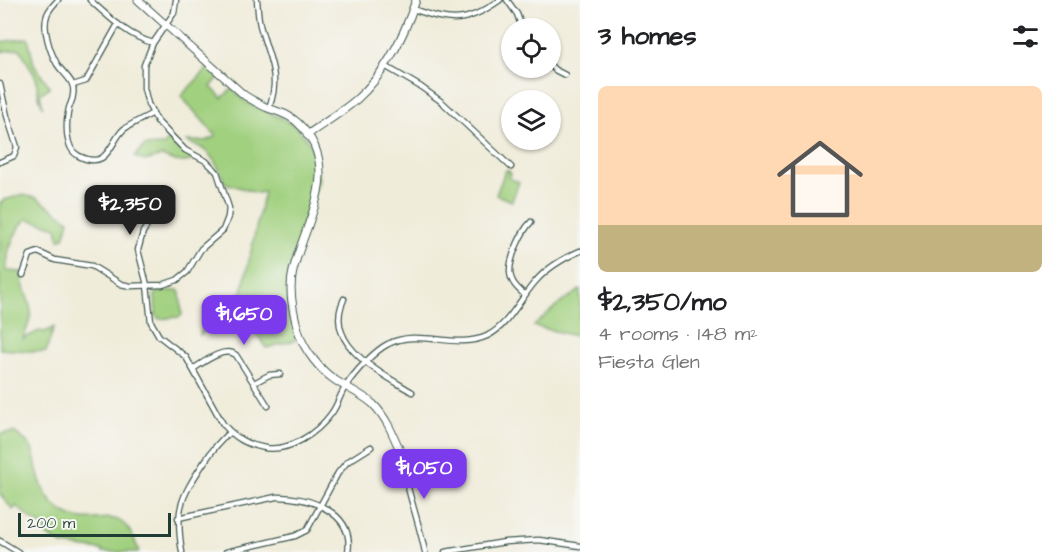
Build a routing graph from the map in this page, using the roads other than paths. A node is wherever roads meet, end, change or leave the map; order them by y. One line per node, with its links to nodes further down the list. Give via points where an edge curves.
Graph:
1 (58, 0): 18 (street, via 46,16 45,27 54,58)
2 (90, 0): 11 (street)
3 (138, 0): 12 (street)
4 (176, 0): 12 (street, via 174,13)
5 (257, 0): 19 (street, via 260,27 275,76)
6 (416, 0): 9 (street)
7 (500, 0): 9 (street, via 482,12 457,19)
8 (507, 0): 10 (street)
9 (413, 9): 14 (street)
10 (518, 18)
11 (118, 24): 13 (street); 18 (street, via 87,81)
12 (165, 24): 13 (street); 19 (street, via 244,95)
13 (153, 43): 20 (street, via 143,78)
14 (385, 66): 21 (street, via 358,98); 23 (street, via 442,102)
15 (561, 73): 16 (street)
16 (565, 75)
17 (0, 84): 22 (street, via 17,147 16,154)
18 (73, 85): 20 (street, via 67,120 69,140 78,156 103,157 124,129)
19 (269, 108): 21 (street, via 286,114)
20 (153, 113): 28 (street, via 185,150 213,166 229,208 223,230 201,249 186,272 177,280)
21 (307, 135): 35 (street, via 320,164 320,184 293,272 290,295 303,342 317,363)
22 (0, 162)
23 (511, 167)
24 (169, 202): 28 (street, via 143,232 138,250)
25 (531, 222): 29 (street, via 524,230 509,270 513,283)
26 (580, 251): 29 (street, via 545,273)
27 (23, 275): 28 (street, via 30,255 38,252 55,260 92,266 121,284)
28 (147, 285): 32 (street, via 151,322 159,336 179,351)
29 (525, 296): 31 (street, via 497,329 481,338 402,339 386,344)
30 (344, 299): 31 (street, via 339,309 343,335)
31 (365, 363): 35 (street); 36 (street)
32 (193, 369): 34 (street, via 232,351); 38 (street)
33 (280, 374): 34 (street)
34 (254, 383): 37 (street)
35 (346, 386): 38 (street, via 324,423 292,445 268,449 249,445); 40 (street, via 374,405)
36 (411, 392)
37 (268, 406)
38 (230, 432): 42 (street, via 215,446 186,490)
39 (371, 447): 41 (street, via 347,462)
40 (400, 451): 49 (street)
41 (321, 506): 42 (street, via 276,497); 47 (street, via 307,530 295,536); 48 (street, via 341,520 347,530)
42 (178, 518): 46 (street)
43 (0, 542): 45 (street)
44 (580, 546): 50 (street, via 539,540)
45 (18, 552)
46 (182, 552)
47 (226, 552)
48 (348, 552)
49 (425, 552)
50 (445, 552)

